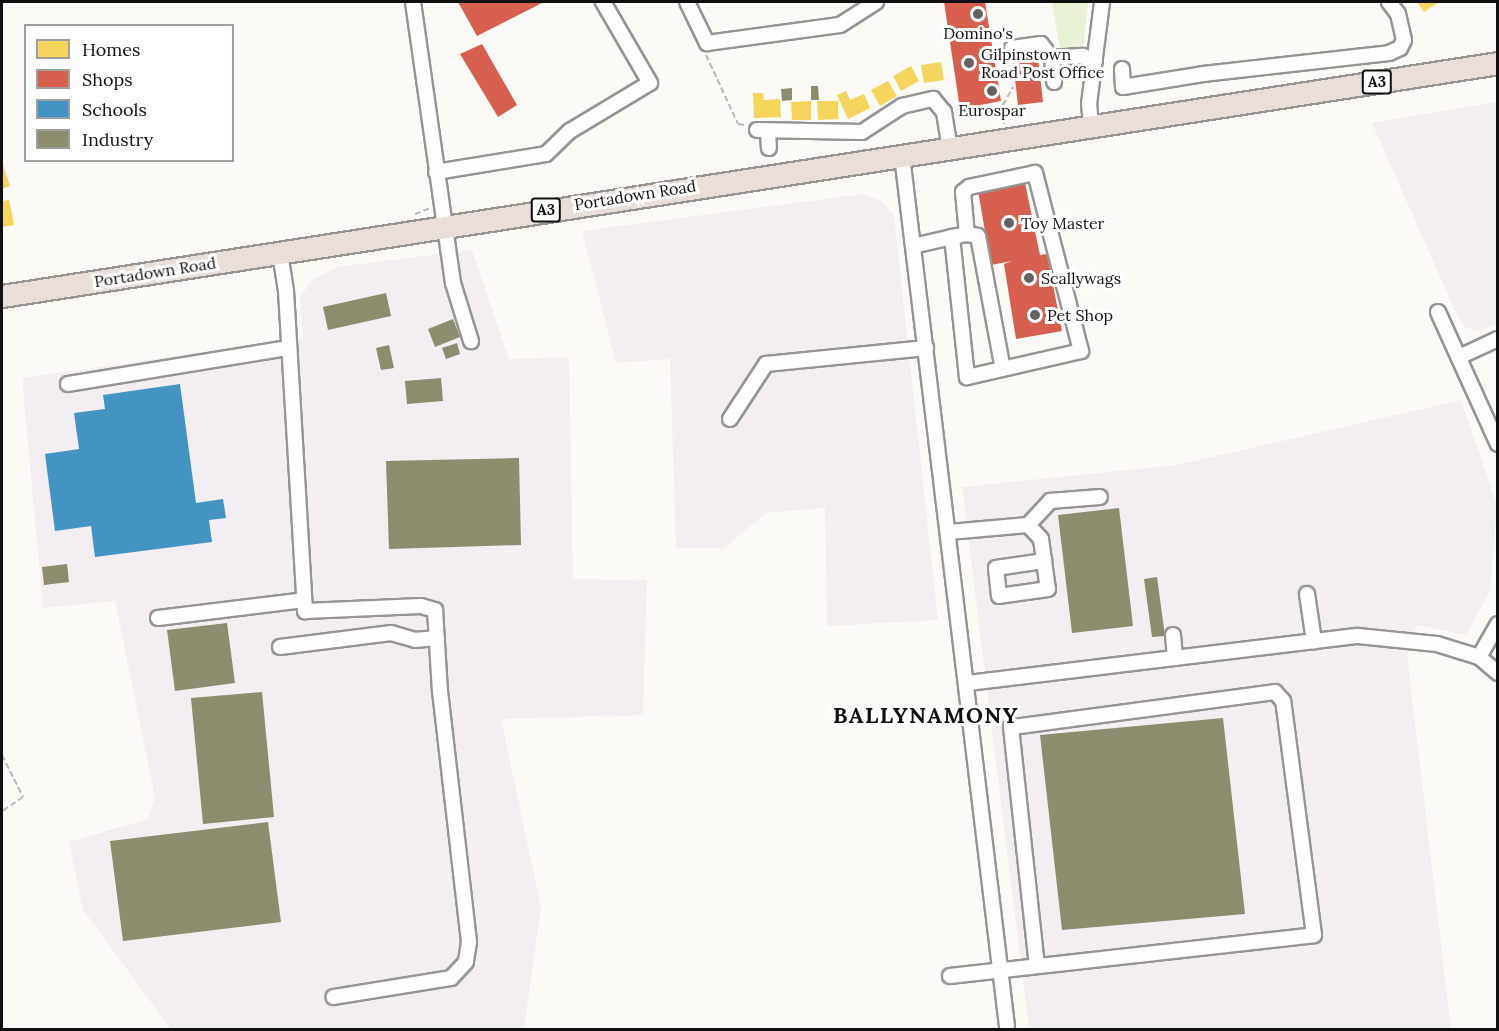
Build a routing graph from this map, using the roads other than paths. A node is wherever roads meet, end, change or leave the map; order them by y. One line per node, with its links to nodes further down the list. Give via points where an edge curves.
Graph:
1 (413, 2): 17 (street)
2 (603, 2): 17 (street, via 650,83 570,131 546,154)
3 (687, 2): 4 (street, via 706,43 840,25)
4 (876, 2)
5 (1102, 2): 9 (street)
6 (1389, 2): 11 (street, via 1398,14 1404,40 1400,48 1389,53 1123,87)
7 (1012, 48): 8 (street, via 1041,44)
8 (1052, 58): 9 (street, via 1083,56); 12 (street)
9 (1095, 61): 13 (street)
10 (1497, 63): 13 (highway, A3)
11 (1122, 69)
12 (1054, 82)
13 (1091, 126): 15 (highway, Portadown Road / A3)
14 (768, 148): 15 (street, via 763,130 862,132 902,106 933,99 944,111)
15 (950, 149): 16 (highway, Portadown Road / A3)
16 (902, 156): 18 (highway, Portadown Road / A3); 21 (street)
17 (436, 172): 18 (street)
18 (444, 226): 22 (highway, Portadown Road / A3); 26 (street, via 453,283)
19 (967, 234): 20 (street); 30 (street, via 978,236); 30 (street, via 963,192 969,187 1035,173 1081,351)
20 (952, 237): 21 (street); 30 (street, via 967,377)
21 (913, 246): 28 (street)
22 (280, 253): 23 (highway, Portadown Road / A3); 27 (street)
23 (2, 296)
24 (1438, 312): 29 (street)
25 (1497, 339): 29 (street)
26 (471, 341)
27 (290, 348): 31 (street); 39 (street)
28 (926, 348): 32 (street, via 766,364); 36 (street)
29 (1459, 357): 33 (street)
30 (1003, 369)
31 (68, 384)
32 (730, 419)
33 (1497, 444)
34 (1100, 497): 35 (street, via 1050,501)
35 (1028, 525): 36 (street); 37 (street, via 1041,539)
36 (949, 532): 49 (street)
37 (1044, 561)
38 (1307, 594): 44 (street)
39 (304, 600): 40 (street); 43 (street, via 305,611 428,606 437,615)
40 (158, 618)
41 (1497, 624): 46 (street)
42 (1173, 635): 47 (street)
43 (437, 638): 45 (street, via 415,640 391,633); 53 (street, via 469,952 460,971 451,978)
44 (1314, 641): 46 (street, via 1358,636 1437,644); 47 (street)
45 (280, 647)
46 (1479, 657): 48 (street)
47 (1175, 658): 49 (street)
48 (1497, 673)
49 (968, 682): 51 (street)
50 (1037, 966): 50 (street, via 1314,935 1283,701 1275,692 1011,728); 51 (street)
51 (1001, 970): 52 (street); 54 (street)
52 (950, 976)
53 (334, 997)
54 (1007, 1026)

